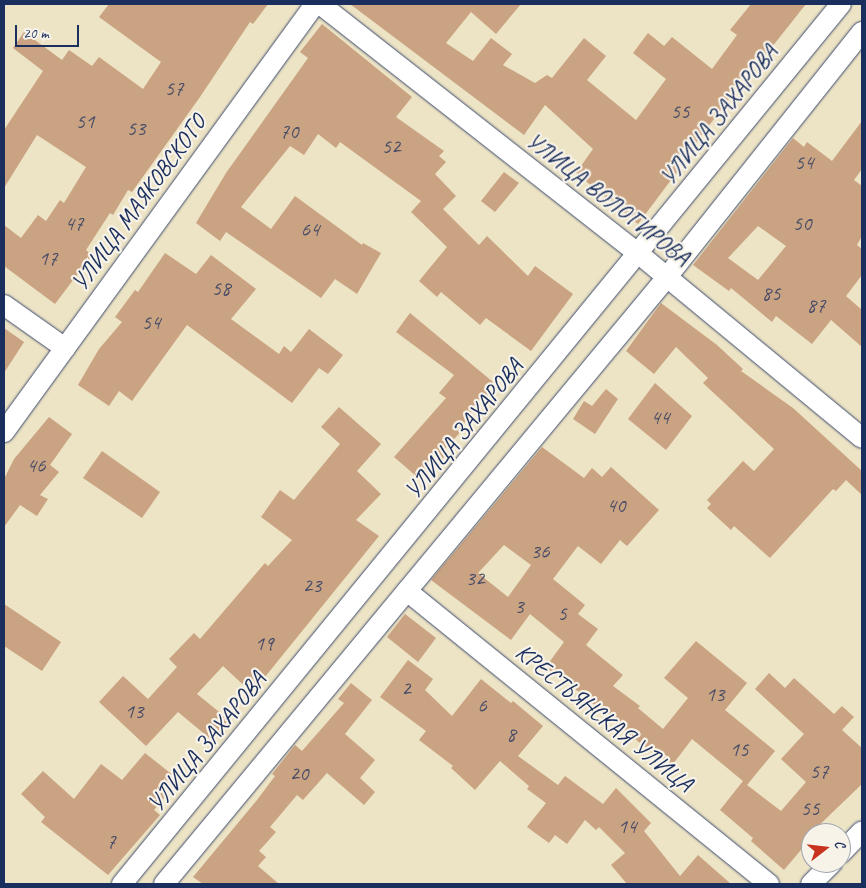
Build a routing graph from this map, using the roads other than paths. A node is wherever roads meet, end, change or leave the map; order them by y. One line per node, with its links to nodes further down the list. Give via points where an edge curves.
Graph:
1 (315, 4): 8 (street, УЛИЦА МАЯКОВСКОГО)
2 (320, 4): 5 (street, УЛИЦА ВОЛОГИРОВА)
3 (841, 4): 5 (street, УЛИЦА ЗАХАРОВА)
4 (862, 32): 6 (street)
5 (639, 254): 6 (street, УЛИЦА ВОЛОГИРОВА); 15 (street, УЛИЦА ЗАХАРОВА)
6 (667, 277): 10 (street, УЛИЦА ВОЛОГИРОВА); 11 (street)
7 (4, 305): 8 (street)
8 (65, 348): 9 (street, УЛИЦА МАЯКОВСКОГО)
9 (4, 432)
10 (862, 438)
11 (407, 591): 16 (street); 17 (street, КРЕСТЬЯНСКАЯ УЛИЦА)
12 (862, 831): 13 (street)
13 (851, 843)
14 (822, 873): 18 (street)
15 (122, 884)
16 (164, 884)
17 (769, 884)
18 (811, 884)

